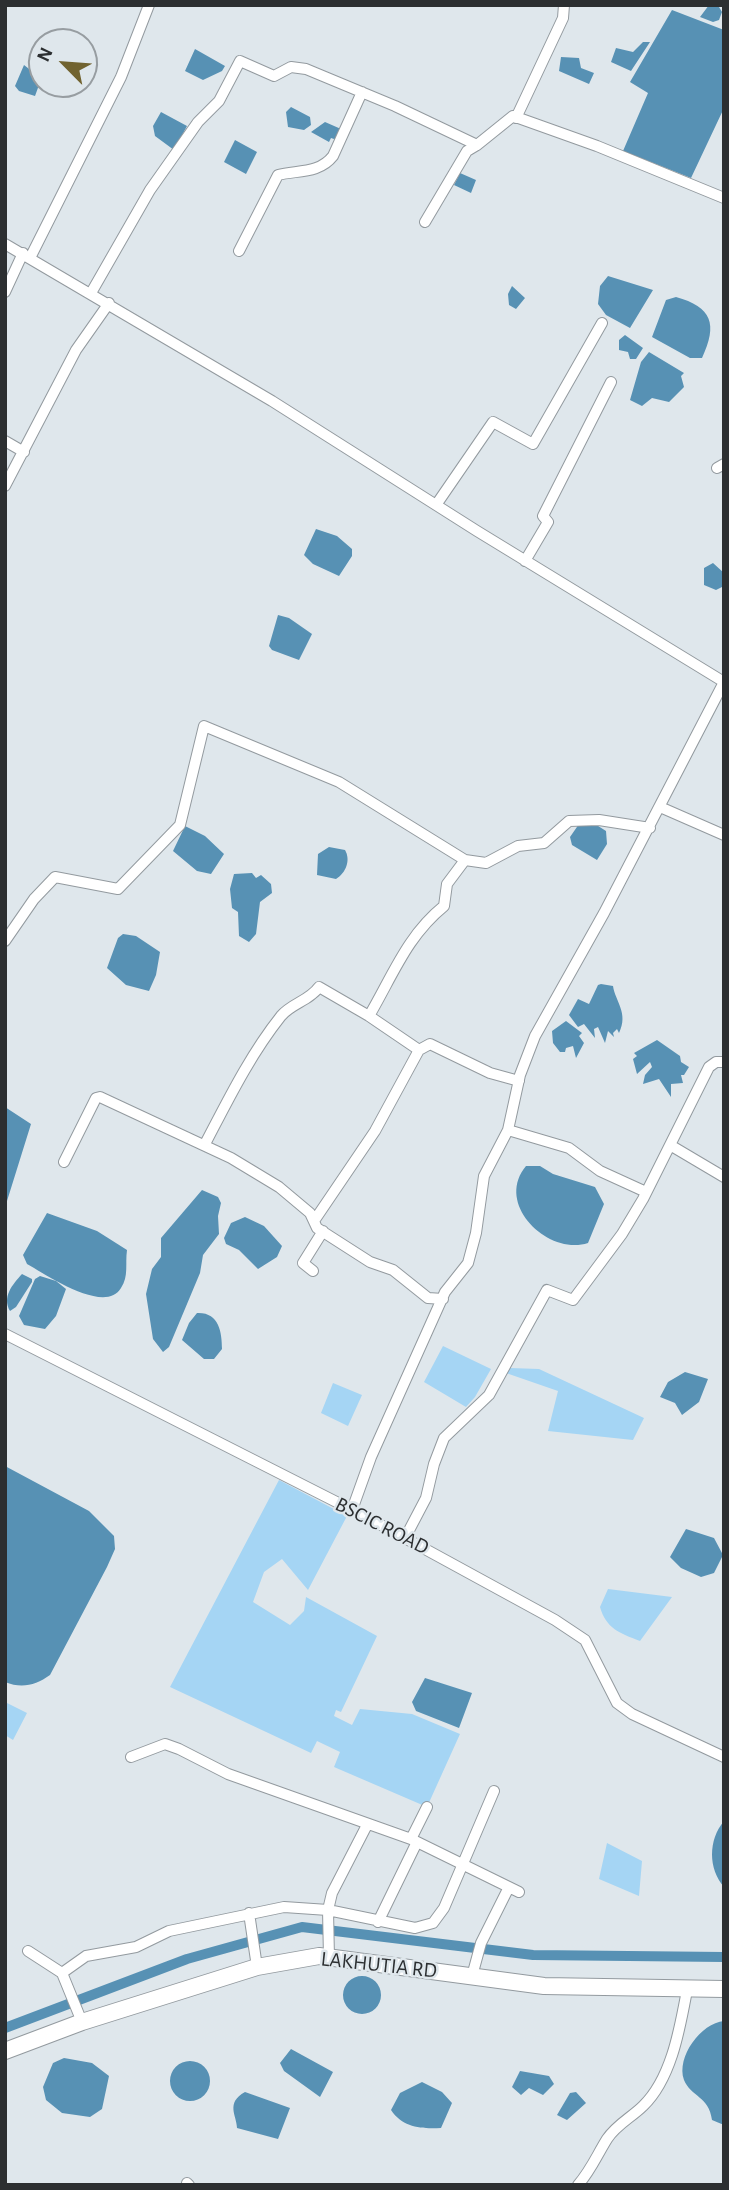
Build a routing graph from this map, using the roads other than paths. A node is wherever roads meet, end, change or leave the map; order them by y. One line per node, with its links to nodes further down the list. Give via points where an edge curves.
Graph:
1 (149, 5): 10 (street, via 121,76)
2 (564, 5): 4 (street)
3 (362, 92): 5 (street); 9 (street, via 333,156 326,165 278,175); 12 (street, via 306,69 291,67 274,76 240,61 219,101 150,190)
4 (516, 118): 5 (street); 6 (street)
5 (477, 145): 7 (street, via 467,150)
6 (724, 198)
7 (425, 222)
8 (5, 244): 10 (street)
9 (239, 251)
10 (26, 255): 11 (street); 12 (street)
11 (5, 292)
12 (90, 293): 13 (street)
13 (109, 303): 17 (street, via 76,350); 19 (street)
14 (602, 323): 19 (street, via 533,444 493,422)
15 (611, 382): 20 (street, via 543,516 548,522)
16 (5, 441): 17 (street)
17 (24, 452): 18 (street)
18 (5, 486)
19 (436, 505): 20 (street)
20 (525, 561): 21 (street)
21 (724, 682): 22 (street)
22 (660, 807): 23 (street); 24 (street)
23 (650, 828): 25 (street, via 599,820 569,821 544,843 518,846 486,863); 30 (street, via 535,1036)
24 (724, 835)
25 (465, 860): 26 (street, via 339,782 204,726 180,825 118,889 55,877); 27 (street, via 447,884 444,906 412,937)
26 (5, 941)
27 (369, 1016): 28 (street); 32 (street, via 319,987 312,997 289,1007 242,1073)
28 (419, 1050): 30 (street, via 430,1044); 37 (street, via 375,1131)
29 (724, 1062): 33 (street, via 709,1067)
30 (519, 1082): 31 (street)
31 (508, 1130): 36 (street, via 569,1148 600,1171); 40 (street, via 484,1175 468,1262)
32 (205, 1144): 34 (street, via 100,1097); 37 (street, via 279,1187)
33 (670, 1145): 35 (street); 36 (street)
34 (64, 1163)
35 (724, 1177)
36 (646, 1192): 43 (street, via 622,1234 573,1300 547,1290 489,1395 444,1438 426,1498)
37 (314, 1221): 38 (street)
38 (323, 1231): 39 (street, via 303,1264); 40 (street, via 370,1262 393,1270 428,1298)
39 (313, 1271)
40 (443, 1299): 42 (street, via 371,1457)
41 (5, 1334): 42 (street, BSCIC ROAD)
42 (352, 1510): 43 (street, BSCIC ROAD)
43 (405, 1538): 45 (street, BSCIC ROAD, via 555,1619 585,1640 617,1703)
44 (131, 1757): 48 (street, via 165,1744 228,1773)
45 (724, 1757)
46 (494, 1791): 50 (street)
47 (426, 1807): 49 (street)
48 (368, 1825): 49 (street); 51 (street, via 332,1893)
49 (414, 1841): 50 (street); 53 (street)
50 (462, 1864): 53 (street, via 433,1923 415,1928); 58 (street, via 514,1890 481,1943)
51 (328, 1910): 52 (street, via 284,1908); 53 (street); 55 (street)
52 (249, 1913): 56 (street); 57 (street, via 169,1931 136,1947 86,1956)
53 (378, 1922)
54 (28, 1951): 57 (street)
55 (329, 1958): 56 (street, LAKHUTIA RD); 58 (street, LAKHUTIA RD)
56 (257, 1967): 61 (street, LAKHUTIA RD)
57 (61, 1973): 61 (street)
58 (472, 1976): 60 (street, LAKHUTIA RD, via 544,1986)
59 (724, 1989): 60 (street, LAKHUTIA RD)
60 (687, 1990): 63 (street, via 661,2080 645,2105 608,2138)
61 (82, 2022): 62 (street, LAKHUTIA RD)
62 (5, 2051)
63 (578, 2185)

